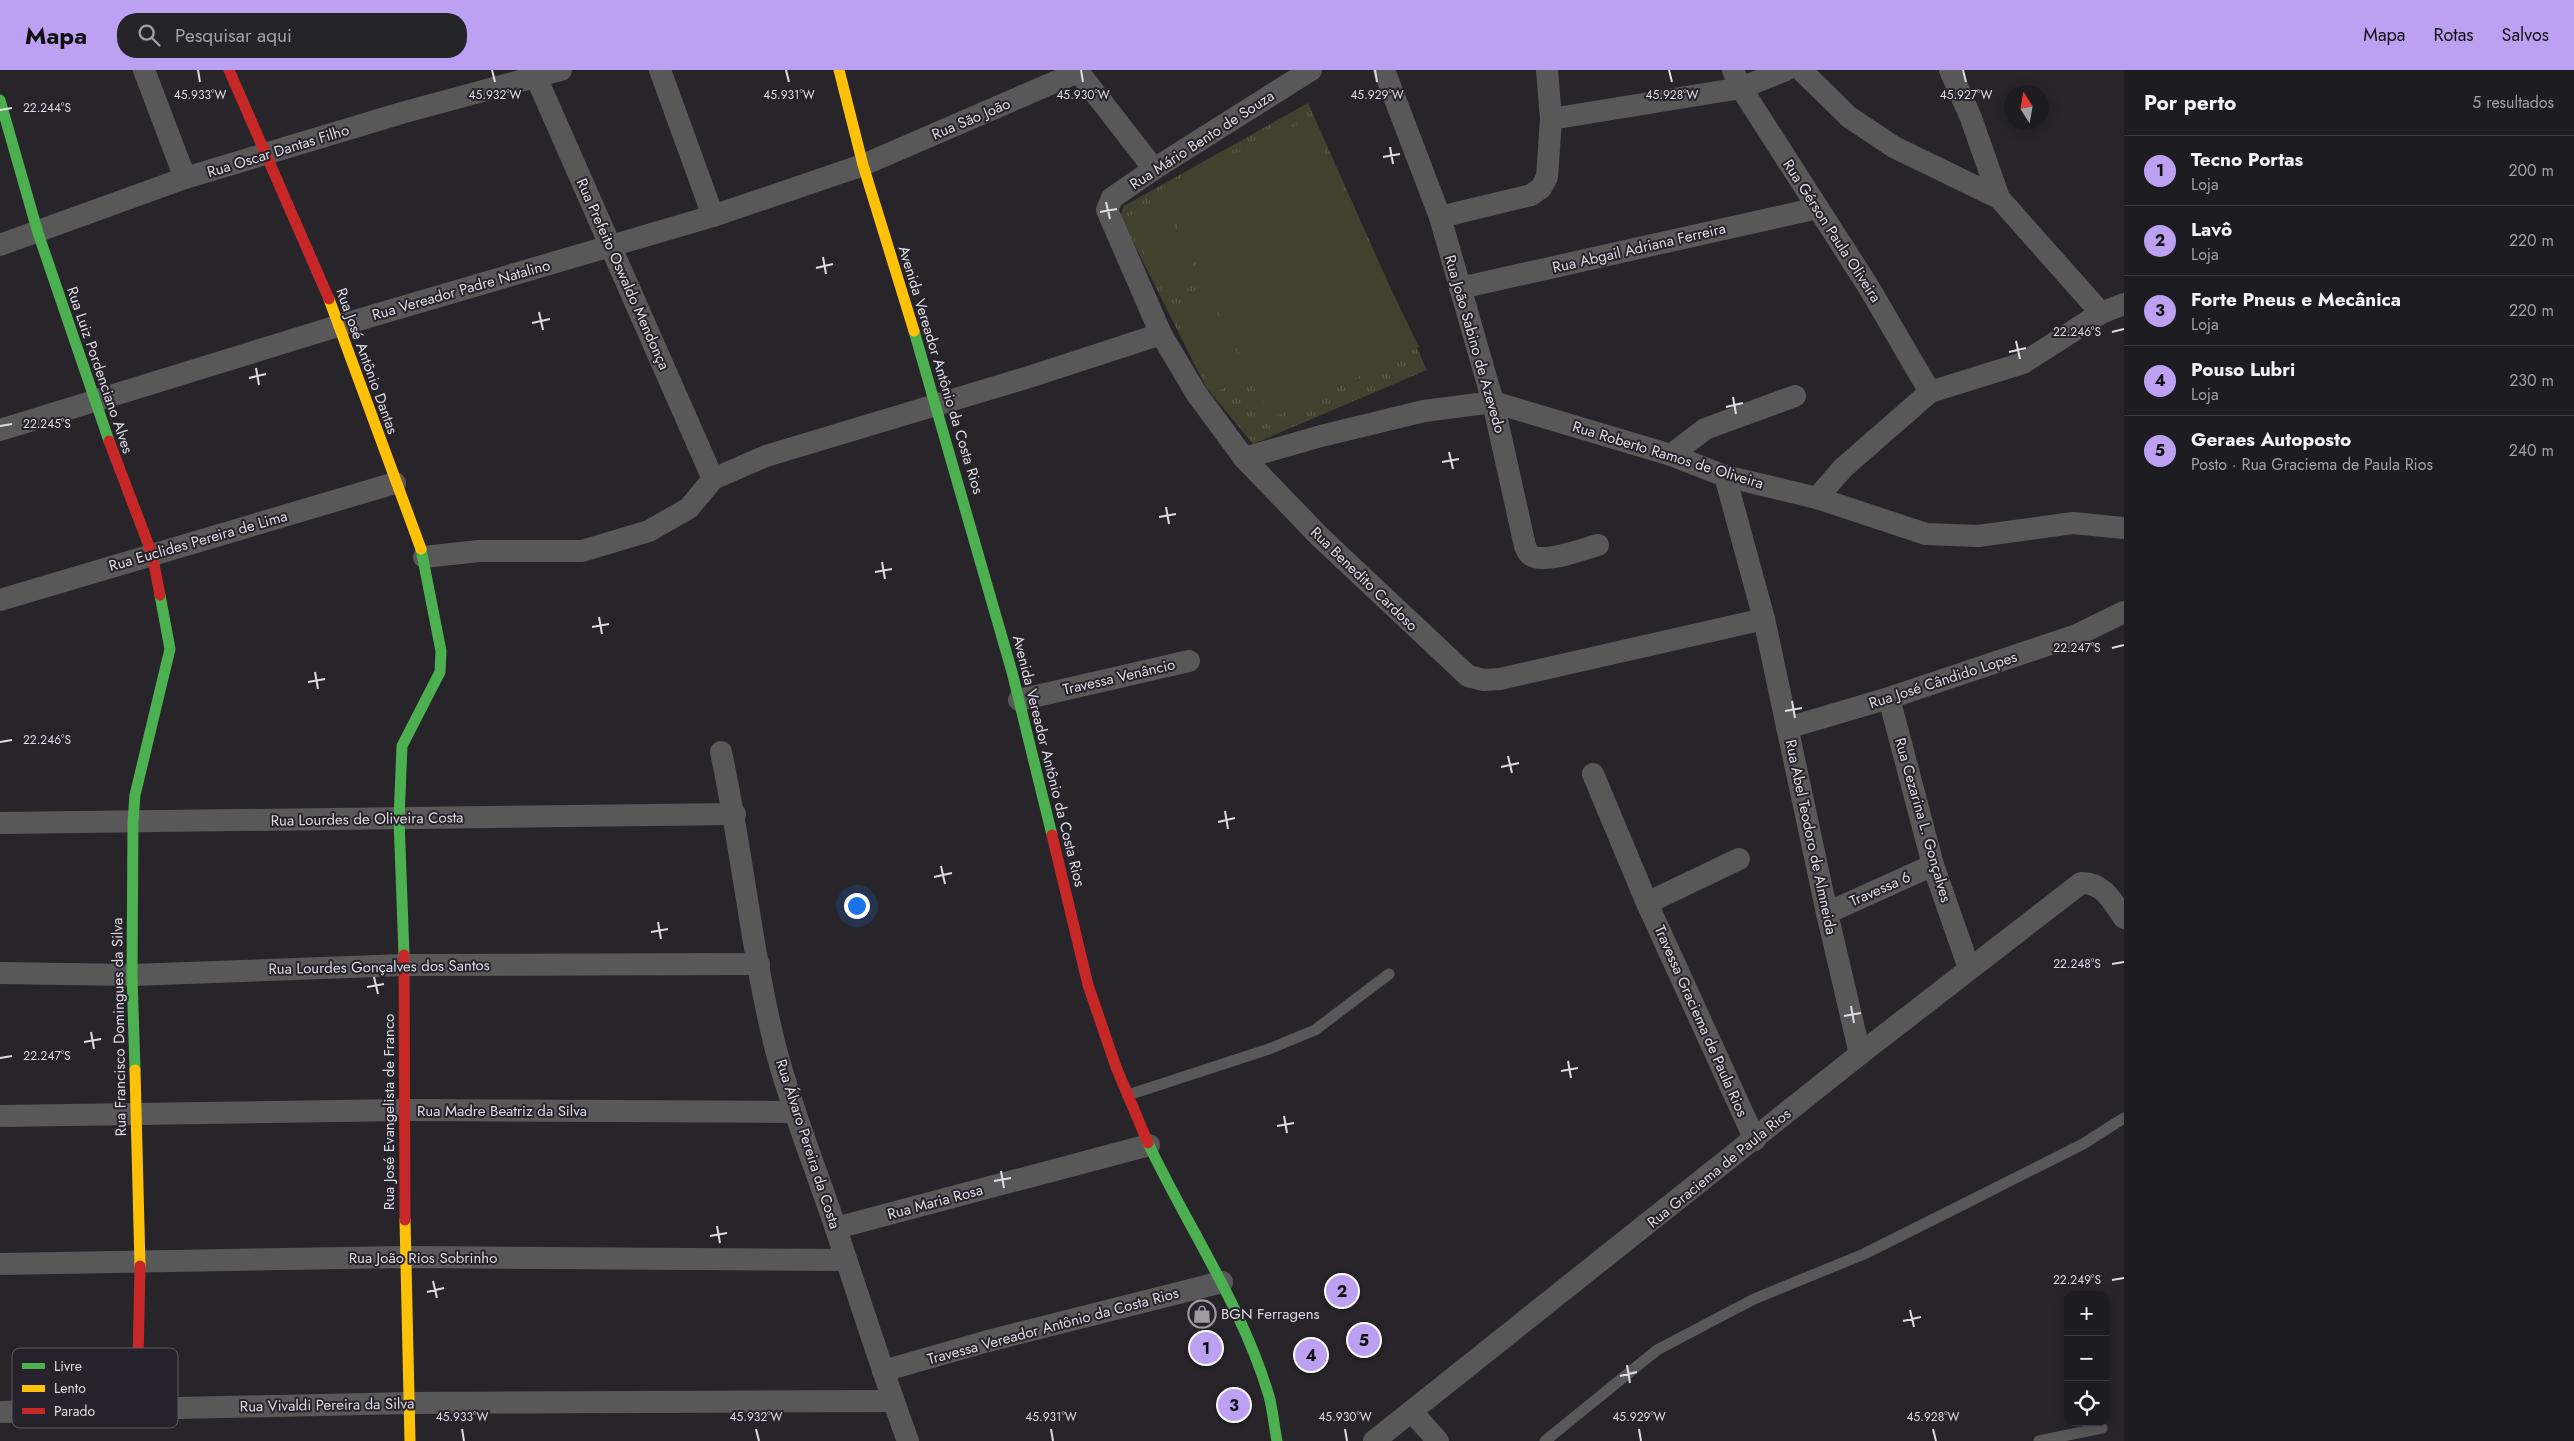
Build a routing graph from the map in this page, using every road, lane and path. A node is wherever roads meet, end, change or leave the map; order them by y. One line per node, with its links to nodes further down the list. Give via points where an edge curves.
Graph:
1 (144, 70): 20 (street)
2 (229, 70): 17 (street, Rua José Antônio Dantas)
3 (561, 70): 13 (street, Rua Oscar Dantas Filho)
4 (660, 70): 23 (street)
5 (839, 70): 18 (street, Avenida Vereador Antônio da Costa Rios)
6 (1311, 70): 19 (street, Rua Mário Bento de Souza)
7 (1384, 70): 24 (street, Rua João Sabino de Azevedo)
8 (1548, 70): 16 (street)
9 (1786, 70): 14 (street)
10 (1801, 70): 21 (street, via 1848,118 1894,147)
11 (1950, 70): 21 (street)
12 (1078, 71): 18 (street, Rua São João); 19 (street)
13 (534, 74): 17 (street, Rua Oscar Dantas Filho); 28 (street, Rua Prefeito Oswaldo Mendonça)
14 (1737, 79): 16 (street); 22 (street, Rua Gérson Paula Oliveira)
15 (0, 100): 26 (street, Rua Luiz Pordenciano Alves)
16 (1551, 119): 24 (street, via 1547,177 1541,188 1531,195)
17 (266, 154): 20 (street, Rua Oscar Dantas Filho); 32 (street, Rua José Antônio Dantas)
18 (863, 165): 23 (street, Rua Vereador Padre Natalino); 38 (street, Avenida Vereador Antônio da Costa Rios)
19 (1154, 169): 25 (street, Rua Mário Bento de Souza, via 1112,198 1106,210)
20 (185, 178): 26 (street, Rua Oscar Dantas Filho)
21 (1999, 198): 31 (street)
22 (1818, 208): 29 (street, Rua Abgail Adriana Ferreira); 34 (street, Rua Gérson Paula Oliveira)
23 (713, 216): 28 (street, Rua Vereador Padre Natalino)
24 (1440, 218): 29 (street, Rua João Sabino de Azevedo)
25 (1108, 219): 33 (street, Rua Benedito Cardoso)
26 (38, 233): 27 (street, Rua Oscar Dantas Filho); 36 (street, Rua Luiz Pordenciano Alves)
27 (0, 245)
28 (612, 247): 32 (street, Rua Vereador Padre Natalino); 43 (street, Rua Prefeito Oswaldo Mendonça)
29 (1460, 288): 37 (street, Rua João Sabino de Azevedo)
30 (2124, 304): 31 (street)
31 (2101, 313): 34 (street, via 2023,363)
32 (341, 325): 36 (street, Rua Vereador Padre Natalino); 44 (street, Rua José Antônio Dantas)
33 (1161, 334): 38 (street); 41 (street, Rua Benedito Cardoso, via 1196,392)
34 (1930, 392): 45 (street, via 1843,468)
35 (1795, 396): 40 (street, via 1705,429)
36 (93, 400): 39 (street, Rua Vereador Padre Natalino); 48 (street, Rua Luiz Pordenciano Alves)
37 (1493, 402): 40 (street, Rua Roberto Ramos de Oliveira); 41 (street, Rua Roberto Ramos de Oliveira, via 1424,411); 47 (street, Rua João Sabino de Azevedo, via 1528,554 1536,558 1555,556)
38 (937, 404): 43 (street, via 766,456); 57 (street, Avenida Vereador Antônio da Costa Rios)
39 (0, 430)
40 (1671, 455): 42 (street, Rua Roberto Ramos de Oliveira)
41 (1244, 458): 52 (street, Rua Benedito Cardoso, via 1326,544 1468,676 1500,679)
42 (1725, 476): 45 (street, Rua Roberto Ramos de Oliveira); 52 (street, Rua Abel Teodoro de Almneida)
43 (713, 479): 49 (street, via 688,508 648,530 582,551 479,551)
44 (395, 483): 48 (street, Rua Euclides Pereira de Lima); 49 (street, Rua José Antônio Dantas)
45 (1817, 498): 46 (street, Rua Roberto Ramos de Oliveira, via 1926,534 1978,536 2073,523)
46 (2124, 528)
47 (1598, 546)
48 (152, 554): 50 (street, Rua Euclides Pereira de Lima); 53 (street, Rua Luiz Pordenciano Alves)
49 (424, 558): 55 (street, Rua José Antônio Dantas, via 441,651)
50 (0, 600)
51 (2124, 612): 56 (street, Rua José Cândido Lopes, via 2078,635)
52 (1764, 619): 58 (street, Rua Abel Teodoro de Almneida)
53 (170, 649): 63 (street, Rua Francisco Domingues da Silva, via 135,795)
54 (1189, 661): 57 (street, Travessa Venâncio)
55 (440, 672): 62 (street, Rua José Evangelista de Franco, via 402,746)
56 (1889, 698): 58 (street, Rua José Cândido Lopes); 66 (street, Rua Cezarina L. Gonçalves)
57 (1019, 700): 77 (street, Avenida Vereador Antônio da Costa Rios, via 1088,985)
58 (1787, 728): 68 (street, Rua Abel Teodoro de Almneida)
59 (721, 752): 61 (street, Rua Álvaro Pereira da Costa)
60 (1593, 774): 67 (street, Travessa Graciema de Paula Rios)
61 (734, 814): 62 (street, Rua Lourdes de Oliveira Costa); 70 (street, Rua Álvaro Pereira da Costa)
62 (399, 819): 63 (street, Rua Lourdes de Oliveira Costa); 71 (street, Rua José Evangelista de Franco)
63 (134, 822): 64 (street, Rua Lourdes de Oliveira Costa); 74 (street, Rua Francisco Domingues da Silva)
64 (0, 823)
65 (1739, 859): 67 (street)
66 (1933, 865): 68 (street, Travessa 6); 72 (street, Rua Cezarina L. Gonçalves)
67 (1647, 902): 83 (street, Travessa Graciema de Paula Rios)
68 (1827, 913): 76 (street, Rua Abel Teodoro de Almneida)
69 (2124, 918): 72 (street, Rua Graciema de Paula Rios, via 2098,885 2082,883)
70 (759, 964): 71 (street, Rua Lourdes Gonçalves dos Santos); 79 (street, Rua Álvaro Pereira da Costa, via 775,1044)
71 (404, 965): 74 (street, Rua Lourdes Gonçalves dos Santos); 78 (street, Rua José Evangelista de Franco)
72 (1969, 968): 76 (street, Rua Graciema de Paula Rios)
73 (0, 973): 74 (street, Rua Lourdes Gonçalves dos Santos)
74 (132, 974): 80 (street, Rua Francisco Domingues da Silva)
75 (1388, 974): 77 (lane, via 1315,1030 1270,1049)
76 (1860, 1054): 83 (street, Rua Graciema de Paula Rios)
77 (1128, 1095): 84 (street, Avenida Vereador Antônio da Costa Rios)
78 (402, 1110): 79 (street, Rua Madre Beatriz da Silva); 80 (street, Rua Madre Beatriz da Silva); 86 (street, Rua José Evangelista de Franco)
79 (794, 1112): 85 (street, Rua Álvaro Pereira da Costa)
80 (135, 1115): 81 (street, Rua Madre Beatriz da Silva); 88 (street, Rua Francisco Domingues da Silva)
81 (0, 1116)
82 (2124, 1118): 103 (lane, via 2083,1144 1933,1220 1864,1254 1754,1299 1657,1350)
83 (1755, 1140): 96 (street, Rua Graciema de Paula Rios)
84 (1149, 1145): 85 (street, Rua Maria Rosa); 90 (street, Avenida Vereador Antônio da Costa Rios)
85 (836, 1228): 87 (street, Rua Álvaro Pereira da Costa)
86 (406, 1257): 87 (street, Rua João Rios Sobrinho); 88 (street, Rua João Rios Sobrinho); 94 (street, Rua José Evangelista de Franco)
87 (846, 1260): 92 (street, Rua Álvaro Pereira da Costa)
88 (140, 1261): 89 (street, Rua João Rios Sobrinho); 91 (street, Rua Francisco Domingues da Silva)
89 (0, 1264)
90 (1222, 1282): 92 (street, Travessa Vereador Antônio da Costa Rios); 100 (street, Avenida Vereador Antônio da Costa Rios, via 1248,1336 1269,1397)
91 (138, 1348)
92 (883, 1371): 93 (street, Rua Álvaro Pereira da Costa)
93 (894, 1402): 94 (street, Rua Vivaldi Pereira da Silva); 99 (street, Rua Álvaro Pereira da Costa)
94 (409, 1403): 95 (street, Rua Vivaldi Pereira da Silva); 98 (street, Rua José Evangelista de Franco)
95 (178, 1408)
96 (1412, 1412): 101 (street, Rua Graciema de Paula Rios); 102 (street)
97 (2102, 1428): 104 (lane)
98 (410, 1441)
99 (908, 1441)
100 (1277, 1441)
101 (1374, 1441)
102 (1438, 1441)
103 (1545, 1441)
104 (2038, 1441)

